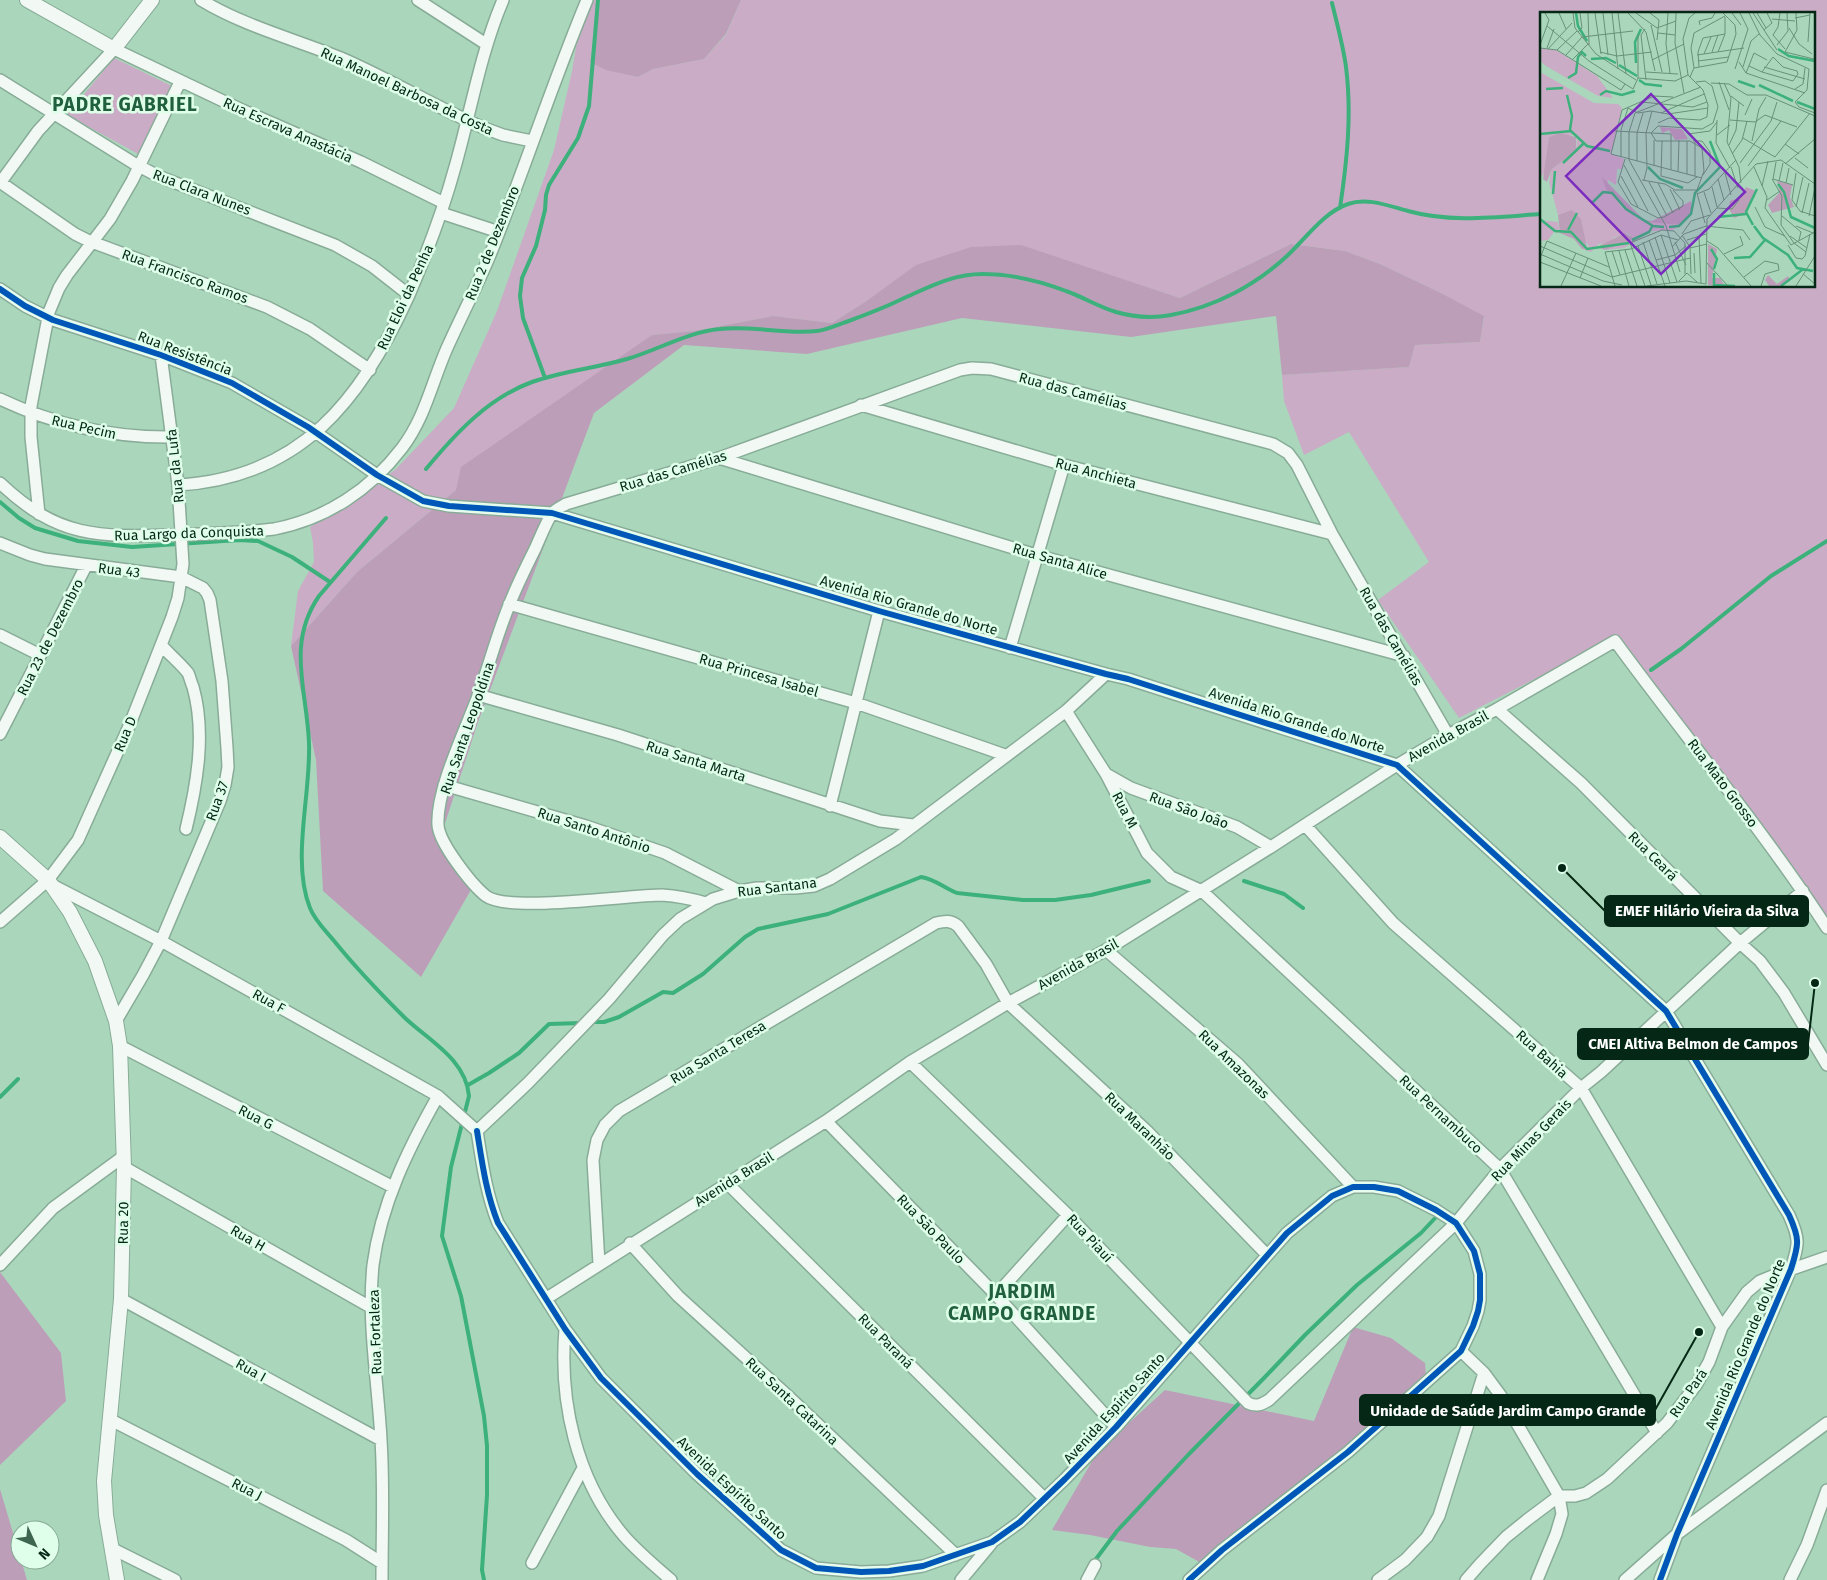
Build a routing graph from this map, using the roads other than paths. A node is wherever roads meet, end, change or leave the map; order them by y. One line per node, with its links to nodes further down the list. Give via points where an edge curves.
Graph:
1 (27, 0): 8 (street, Rua Escrava Anastácia)
2 (152, 0): 8 (street)
3 (201, 0): 12 (street, Rua Manoel Barbosa da Costa, via 240,20 341,58)
4 (418, 0): 7 (street)
5 (503, 0): 7 (street, Rua Eloi da Penha)
6 (587, 0): 13 (street, Rua 2 de Dezembro)
7 (486, 44): 12 (street, Rua Eloi da Penha)
8 (114, 49): 10 (street, Rua Escrava Anastácia); 11 (street)
9 (0, 80): 11 (street, Rua Clara Nunes)
10 (180, 82): 14 (street); 16 (street, Rua Escrava Anastácia, via 336,150)
11 (54, 114): 14 (street, Rua Clara Nunes); 15 (street)
12 (467, 120): 13 (street, Rua Manoel Barbosa da Costa, via 494,132); 16 (street, Rua Eloi da Penha)
13 (532, 141): 17 (street, Rua 2 de Dezembro)
14 (140, 167): 18 (street); 20 (street, Rua Clara Nunes, via 335,245 372,266)
15 (0, 183): 18 (street, Rua Francisco Ramos)
16 (443, 208): 17 (street, Rua Escrava Anastácia); 20 (street, Rua Eloi da Penha)
17 (499, 232): 31 (street, Rua 2 de Dezembro, via 446,350 421,417 403,447)
18 (92, 243): 21 (street, via 59,288); 23 (street, Rua Francisco Ramos, via 267,307 310,329)
19 (0, 289): 21 (street, Rua Resistência)
20 (409, 295): 23 (street, Rua Eloi da Penha)
21 (48, 317): 22 (street, Rua Resistência); 26 (street, via 32,392)
22 (161, 355): 27 (street, Rua Resistência, via 232,383); 28 (street, Rua da Lufa)
23 (370, 370): 27 (street, Rua Eloi da Penha, via 344,405)
24 (0, 398): 26 (street, Rua Pecim)
25 (861, 405): 29 (street, Rua das Camélias); 30 (street, Rua Anchieta); 36 (street, Rua das Camélias, via 960,370 981,368 1273,444 1288,453 1297,465)
26 (31, 412): 28 (street, Rua Pecim, via 106,434); 35 (street)
27 (316, 433): 31 (street, Rua Resistência); 33 (street, Rua Eloi da Penha, via 276,459 242,474 205,483)
28 (172, 438): 33 (street, Rua da Lufa)
29 (719, 458): 34 (street, Rua das Camélias, via 581,499); 39 (street, Rua Santa Alice)
30 (1064, 465): 36 (street, Rua Anchieta); 39 (street)
31 (377, 475): 34 (street, Avenida Rio Grande do Norte, via 423,501 449,506); 37 (street, Rua Largo da Conquista, via 338,506 298,524 274,530)
32 (0, 484): 35 (street, Rua Largo da Conquista)
33 (178, 485): 37 (street, Rua da Lufa)
34 (552, 513): 42 (street, Rua Santa Leopoldina); 43 (street, Avenida Rio Grande do Norte)
35 (39, 514): 37 (street, Rua Largo da Conquista, via 75,530 106,536)
36 (1332, 534): 49 (street, Rua das Camélias)
37 (181, 535): 41 (street, Rua da Lufa)
38 (0, 543): 40 (street, Rua 43, via 30,555)
39 (1036, 555): 47 (street); 49 (street, Rua Santa Alice)
40 (86, 566): 41 (street, Rua 43); 48 (street, Rua 23 de Dezembro)
41 (181, 577): 46 (street, Rua D, via 178,598); 76 (street, Rua 37, via 203,588 210,600 222,681 228,768 220,802)
42 (509, 604): 51 (street, Rua Santa Leopoldina); 52 (street, Rua Princesa Isabel)
43 (880, 611): 47 (street, Avenida Rio Grande do Norte); 52 (street)
44 (0, 636): 48 (street)
45 (1615, 641): 53 (street, Avenida Brasil); 71 (street, Rua Mato Grosso)
46 (161, 645): 65 (street, via 189,674 196,699 199,756 195,794); 68 (street, Rua D, via 78,840)
47 (1010, 648): 50 (street, Avenida Rio Grande do Norte)
48 (40, 655): 55 (street, Rua 23 de Dezembro)
49 (1404, 656): 57 (street, Rua das Camélias)
50 (1106, 674): 54 (street, Rua Santana); 59 (street, Avenida Rio Grande do Norte)
51 (478, 695): 61 (street, Rua Santa Leopoldina); 62 (street, Rua Santa Marta, via 618,735)
52 (856, 703): 58 (street, Rua Princesa Isabel); 62 (street)
53 (1498, 709): 57 (street, Avenida Brasil); 77 (street, Rua Ceará, via 1581,783)
54 (1066, 711): 58 (street, Rua Santana); 60 (street, Rua M)
55 (4, 718): 56 (street, Rua 23 de Dezembro)
56 (0, 734)
57 (1448, 735): 59 (street, Avenida Brasil)
58 (1005, 755): 64 (street, Rua Santana)
59 (1397, 765): 63 (street, Avenida Brasil); 80 (street, Avenida Rio Grande do Norte)
60 (1106, 774): 67 (street, Rua São João, via 1131,788 1237,827); 70 (street, Rua M, via 1147,854 1171,877)
61 (444, 785): 69 (street, Rua Santo Antônio, via 586,826 665,853); 72 (street, Rua Santa Leopoldina, via 438,817 440,836 468,877 486,896 497,902 522,904 662,895)
62 (830, 806): 64 (street, Rua Santa Marta, via 880,821)
63 (1306, 825): 67 (street, Avenida Brasil); 85 (street, Rua Bahia, via 1394,923)
64 (913, 826): 69 (street, Rua Santana, via 814,886)
65 (186, 829)
66 (0, 837): 68 (street, Rua 20)
67 (1272, 847): 70 (street, Avenida Brasil)
68 (50, 883): 73 (street); 76 (street, Rua F); 81 (street, Rua 20, via 84,937)
69 (739, 890): 72 (street, Rua Santana)
70 (1202, 891): 78 (street, Avenida Brasil); 90 (street, Rua Pernambuco)
71 (1803, 891): 75 (street, Rua Mato Grosso); 77 (street, Rua Minas Gerais)
72 (706, 903): 88 (street, Rua Santana, via 680,919 663,935 603,1006)
73 (0, 922)
74 (958, 926): 79 (street, Rua Maranhão, via 986,964); 99 (street, Rua Santa Teresa, via 953,922 936,923 619,1111 601,1132 593,1160)
75 (1827, 928)
76 (161, 941): 81 (street, Rua 37); 86 (street, Rua F)
77 (1740, 943): 80 (street, Rua Minas Gerais); 84 (street, Rua Ceará, via 1760,960 1784,993)
78 (1106, 950): 79 (street, Avenida Brasil); 93 (street, Rua Amazonas, via 1238,1064)
79 (1008, 1003): 83 (street, Avenida Brasil); 97 (street, Rua Maranhão, via 1148,1132)
80 (1666, 1011): 85 (street, Rua Minas Gerais); 101 (street, Avenida Rio Grande do Norte, via 1789,1215 1797,1233 1798,1248)
81 (116, 1021): 82 (street, Rua 20)
82 (120, 1046): 89 (street, Rua 20); 92 (street, Rua G)
83 (910, 1062): 87 (street, Avenida Brasil); 94 (street, Rua Piauí)
84 (1827, 1065)
85 (1581, 1088): 90 (street, Rua Minas Gerais); 106 (street, Rua Bahia)
86 (438, 1096): 88 (street, Rua F); 92 (street, Rua Fortaleza)
87 (826, 1121): 91 (street, Avenida Brasil); 102 (street, Rua São Paulo)
88 (477, 1131): 103 (street, Avenida Espírito Santo, via 490,1204 498,1223)
89 (124, 1162): 100 (street, via 53,1208); 104 (street, Rua 20); 105 (street, Rua H)
90 (1500, 1169): 95 (street, Rua Minas Gerais); 115 (street, Rua Pernambuco)
91 (727, 1184): 96 (street, Avenida Brasil); 120 (street, Rua Paraná)
92 (393, 1187): 105 (street, Rua Fortaleza, via 373,1266)
93 (1353, 1187): 95 (street, Avenida Espírito Santo, via 1398,1191); 97 (street, Avenida Espírito Santo, via 1332,1196)
94 (1068, 1215): 102 (street); 108 (street, Rua Piauí)
95 (1456, 1222): 109 (street, Avenida Espírito Santo, via 1474,1251 1480,1274 1478,1311); 111 (street, Rua Minas Gerais)
96 (630, 1243): 99 (street, Avenida Brasil); 124 (street, Rua Santa Catarina, via 678,1296)
97 (1267, 1255): 108 (street, Avenida Espírito Santo)
98 (1827, 1257): 101 (street, Rua Pará)
99 (599, 1264): 103 (street, Avenida Brasil)
100 (0, 1265)
101 (1791, 1269): 106 (street, Rua Pará, via 1760,1282 1747,1292); 121 (street, Avenida Rio Grande do Norte)
102 (996, 1295): 114 (street, Rua São Paulo)
103 (547, 1298): 107 (street, Avenida Espírito Santo)
104 (121, 1299): 112 (street, Rua 20); 116 (street, Rua I)
105 (372, 1308): 116 (street, Rua Fortaleza)
106 (1722, 1327): 115 (street, Rua Pará, via 1709,1362 1696,1384)
107 (565, 1329): 117 (street, via 565,1387); 124 (street, Avenida Espírito Santo, via 601,1378 697,1474 780,1550 816,1568 861,1572 924,1566)
108 (1189, 1343): 111 (street, Rua Piauí, via 1248,1403 1254,1406); 114 (street, Avenida Espírito Santo)
109 (1461, 1351): 110 (street); 134 (street, Avenida Espírito Santo, via 1348,1452 1222,1550)
110 (1484, 1373): 119 (street, via 1515,1417); 135 (street, via 1439,1516 1427,1537)
111 (1269, 1400)
112 (110, 1419): 123 (street, Rua 20, via 104,1481); 125 (street, Rua J, via 346,1540)
113 (1827, 1423): 121 (street)
114 (1116, 1426): 120 (street, Avenida Espírito Santo)
115 (1657, 1433): 119 (street, Rua Pará, via 1608,1479 1586,1493)
116 (382, 1440): 125 (street, Rua Fortaleza)
117 (583, 1468): 126 (street); 131 (street, via 601,1503 624,1536)
118 (1827, 1490): 140 (street)
119 (1559, 1496): 136 (street, via 1506,1537); 137 (street, via 1562,1514)
120 (1044, 1498): 122 (street, Avenida Espírito Santo, via 1020,1522)
121 (1678, 1534): 138 (street); 139 (street, Avenida Rio Grande do Norte)
122 (992, 1542): 124 (street, Avenida Espírito Santo); 132 (street)
123 (111, 1548): 128 (street, Rua 20); 129 (street)
124 (956, 1555)
125 (382, 1563): 130 (street, Rua Fortaleza)
126 (532, 1563)
127 (1096, 1565): 133 (street)
128 (117, 1580)
129 (175, 1580)
130 (382, 1580)
131 (671, 1580)
132 (961, 1580)
133 (1087, 1580)
134 (1189, 1580)
135 (1378, 1580)
136 (1466, 1580)
137 (1537, 1580)
138 (1625, 1580)
139 (1660, 1580)
140 (1790, 1580)

